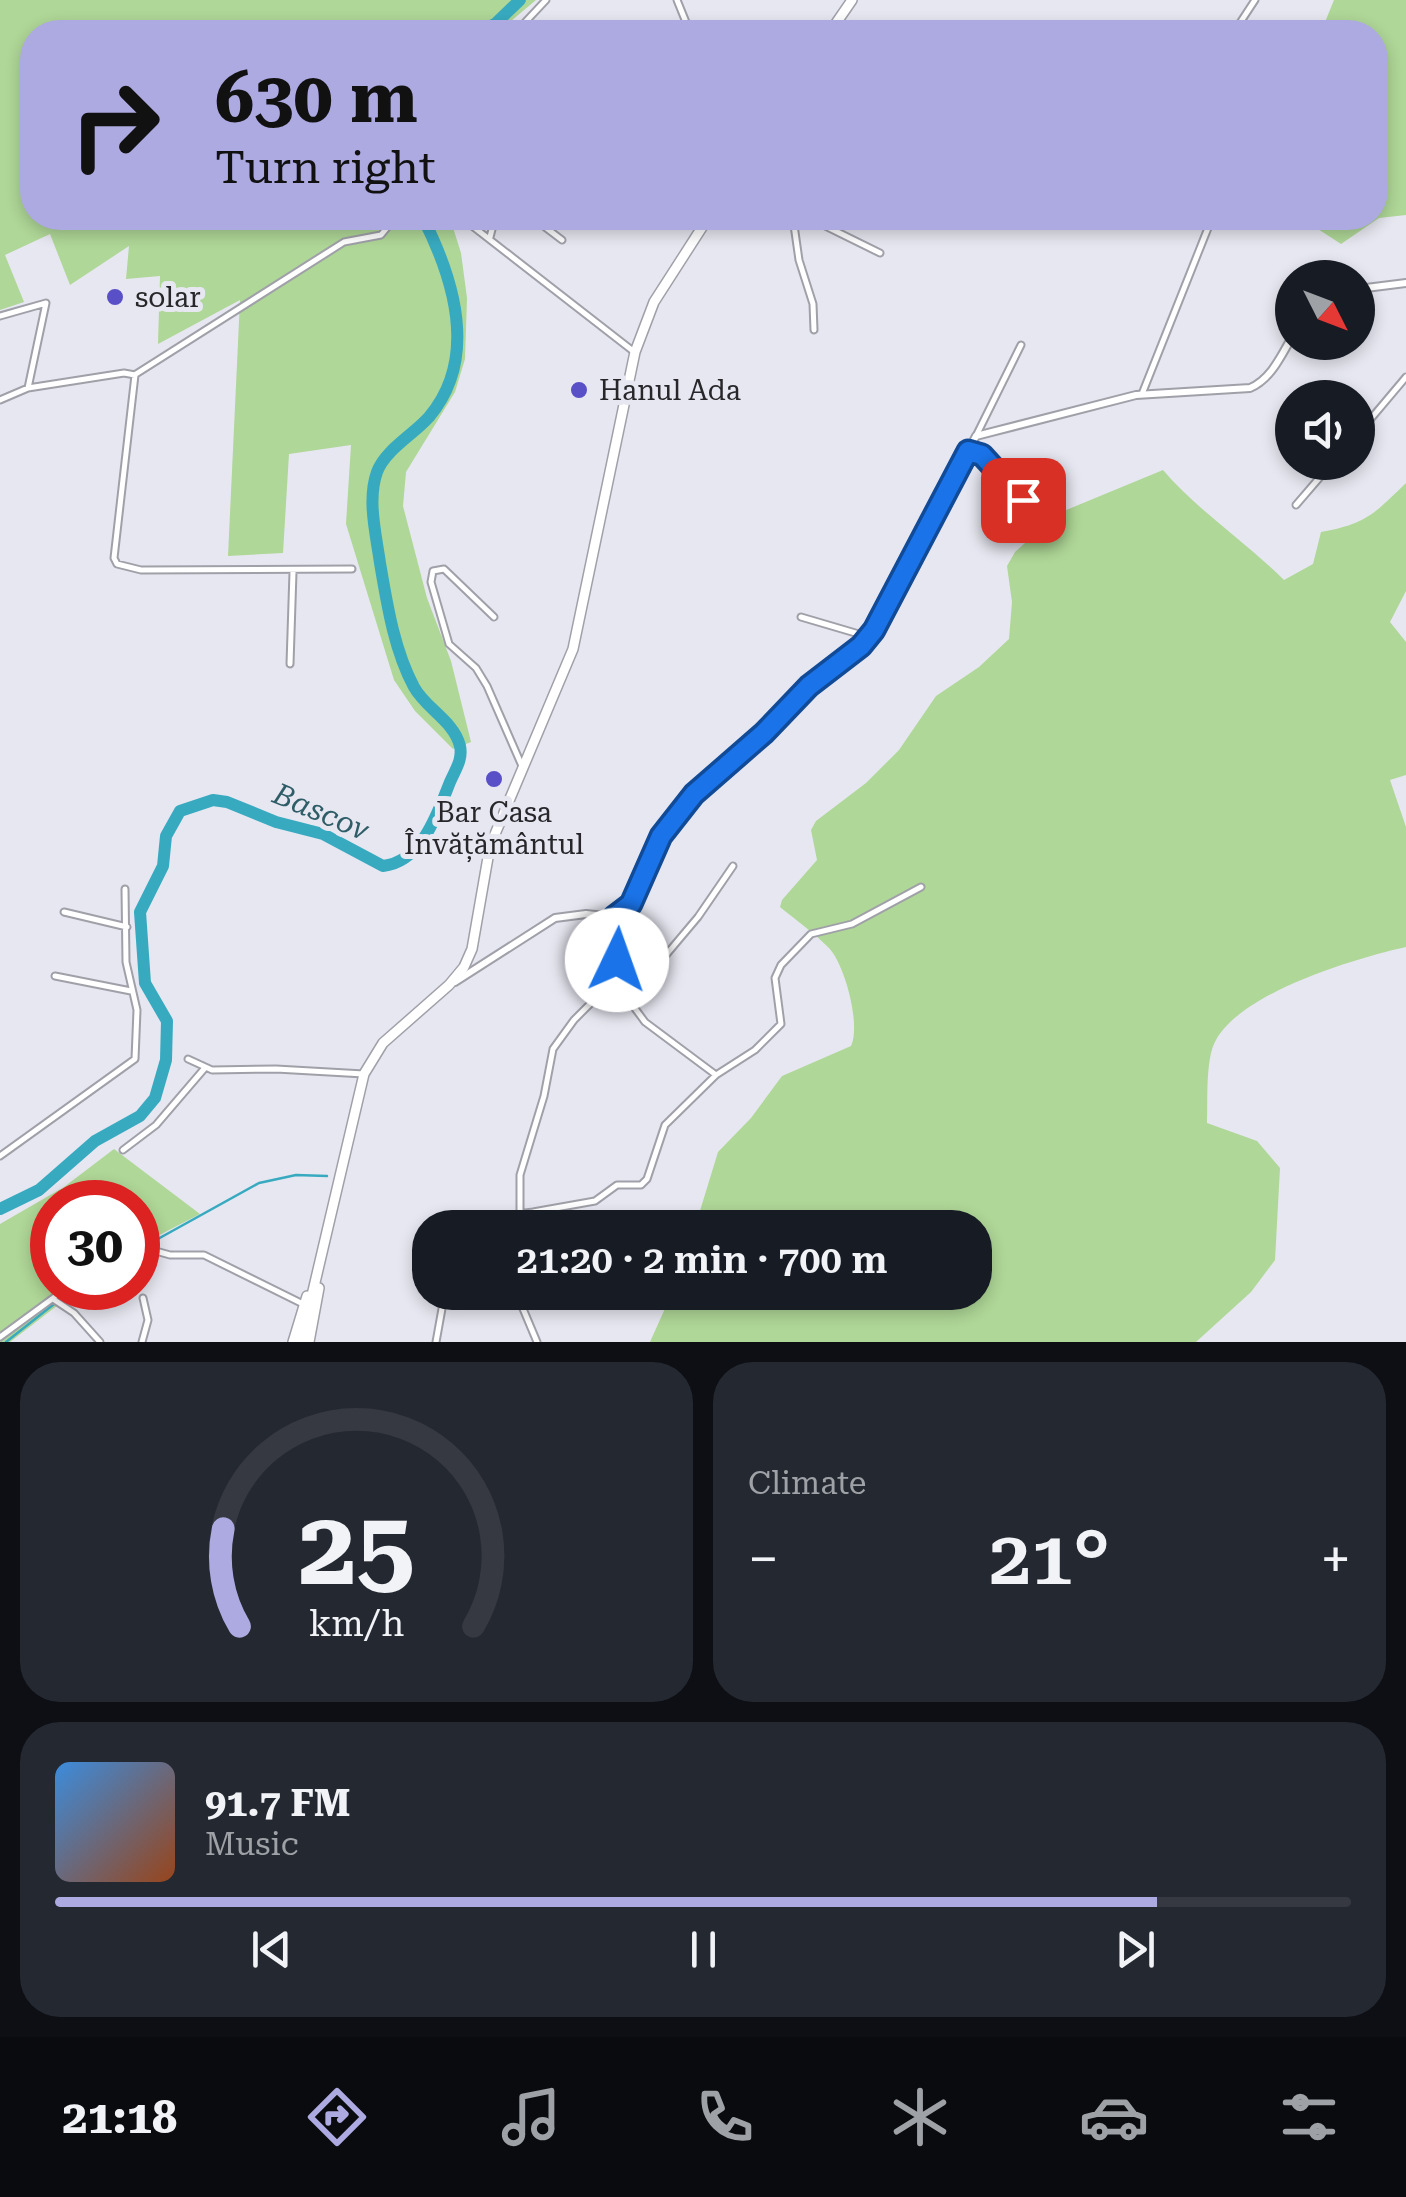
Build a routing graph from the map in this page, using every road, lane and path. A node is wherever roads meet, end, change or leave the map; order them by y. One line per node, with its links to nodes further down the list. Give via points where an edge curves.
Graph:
1 (546, 0): 2 (street)
2 (527, 20)
3 (385, 230): 21 (street, via 344,242)
4 (480, 230): 11 (street)
5 (492, 230): 11 (street)
6 (549, 230): 12 (street)
7 (700, 230): 19 (highway, via 654,302)
8 (795, 230): 17 (street)
9 (832, 230): 13 (street)
10 (1207, 230): 24 (street)
11 (490, 237): 19 (street)
12 (562, 240)
13 (880, 254)
14 (1406, 282): 15 (street)
15 (1375, 287)
16 (0, 316): 23 (street, via 46,303)
17 (814, 330)
18 (1021, 345): 27 (street)
19 (635, 352): 38 (highway, via 576,636)
20 (1278, 360): 24 (street, via 1250,388)
21 (135, 374): 23 (street); 33 (street, via 117,564 141,570)
22 (1406, 377): 26 (street)
23 (28, 388): 25 (street)
24 (1142, 394): 27 (street)
25 (0, 400)
26 (1375, 414)
27 (976, 436): 28 (street)
28 (968, 451): 31 (street, via 982,455); 36 (street)
29 (1318, 480): 30 (street)
30 (1296, 505)
31 (1032, 514)
32 (352, 569): 33 (street)
33 (294, 571): 37 (street)
34 (494, 617): 38 (street, via 444,569 433,571 450,644 487,686)
35 (800, 618): 36 (street)
36 (868, 637): 43 (street, via 694,794 661,836 631,904)
37 (290, 664)
38 (523, 768): 45 (highway, via 490,846)
39 (733, 866): 51 (street)
40 (920, 887): 55 (street, via 852,924 804,938 776,978 782,1024)
41 (125, 890): 44 (street)
42 (64, 912): 44 (street)
43 (614, 917): 46 (street, via 555,918); 48 (street)
44 (127, 927): 50 (street)
45 (472, 949): 46 (street); 49 (highway)
46 (479, 964): 49 (street)
47 (55, 976): 50 (street)
48 (614, 980): 51 (street); 58 (street, via 552,1049 520,1176)
49 (449, 985): 54 (highway, via 390,1034)
50 (131, 991): 57 (street, via 135,1059)
51 (628, 1000): 55 (street, via 659,1034)
52 (188, 1059): 53 (street)
53 (204, 1069): 54 (street); 56 (street, via 156,1125)
54 (364, 1074): 61 (highway)
55 (716, 1075): 59 (street, via 666,1126 641,1185 617,1184 595,1200)
56 (124, 1150)
57 (0, 1156)
58 (520, 1210)
59 (541, 1210)
60 (160, 1252): 62 (street, via 204,1255)
61 (320, 1261): 62 (highway); 71 (highway); 72 (highway)
62 (303, 1304): 71 (highway)
63 (38, 1310): 68 (street)
64 (70, 1310): 69 (street)
65 (146, 1310): 70 (street)
66 (441, 1310): 73 (street)
67 (524, 1310): 74 (street)
68 (0, 1337)
69 (100, 1342)
70 (142, 1342)
71 (297, 1342)
72 (309, 1342)
73 (436, 1342)
74 (537, 1342)

